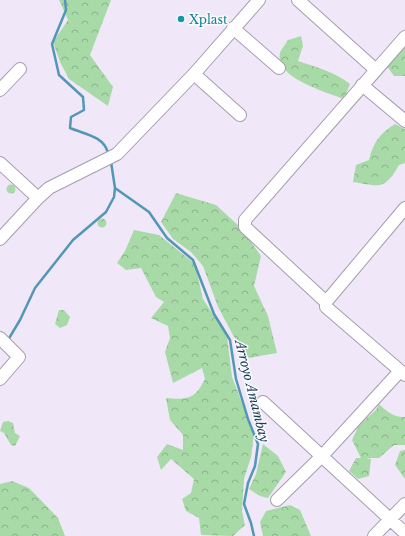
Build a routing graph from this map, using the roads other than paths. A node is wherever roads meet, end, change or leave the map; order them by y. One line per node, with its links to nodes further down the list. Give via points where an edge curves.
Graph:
1 (259, 0): 3 (street)
2 (298, 0): 7 (street)
3 (233, 28): 5 (street); 8 (street)
4 (405, 37): 7 (street)
5 (279, 68)
6 (20, 69): 10 (street)
7 (376, 70): 9 (street)
8 (194, 74): 11 (street); 14 (street, via 117,154 49,188)
9 (362, 85): 12 (street); 17 (street, via 244,223 245,227)
10 (0, 90)
11 (240, 115)
12 (405, 121)
13 (0, 163): 14 (street)
14 (38, 198): 16 (street)
15 (405, 208): 17 (street)
16 (0, 239)
17 (326, 302): 19 (street, via 326,307)
18 (0, 338): 20 (street, via 19,357)
19 (403, 373): 22 (street)
20 (0, 380)
21 (263, 402): 22 (street)
22 (322, 456): 23 (street); 25 (street)
23 (277, 500)
24 (405, 504): 25 (street)
25 (390, 520): 26 (street); 27 (street)
26 (405, 533)
27 (374, 536)

